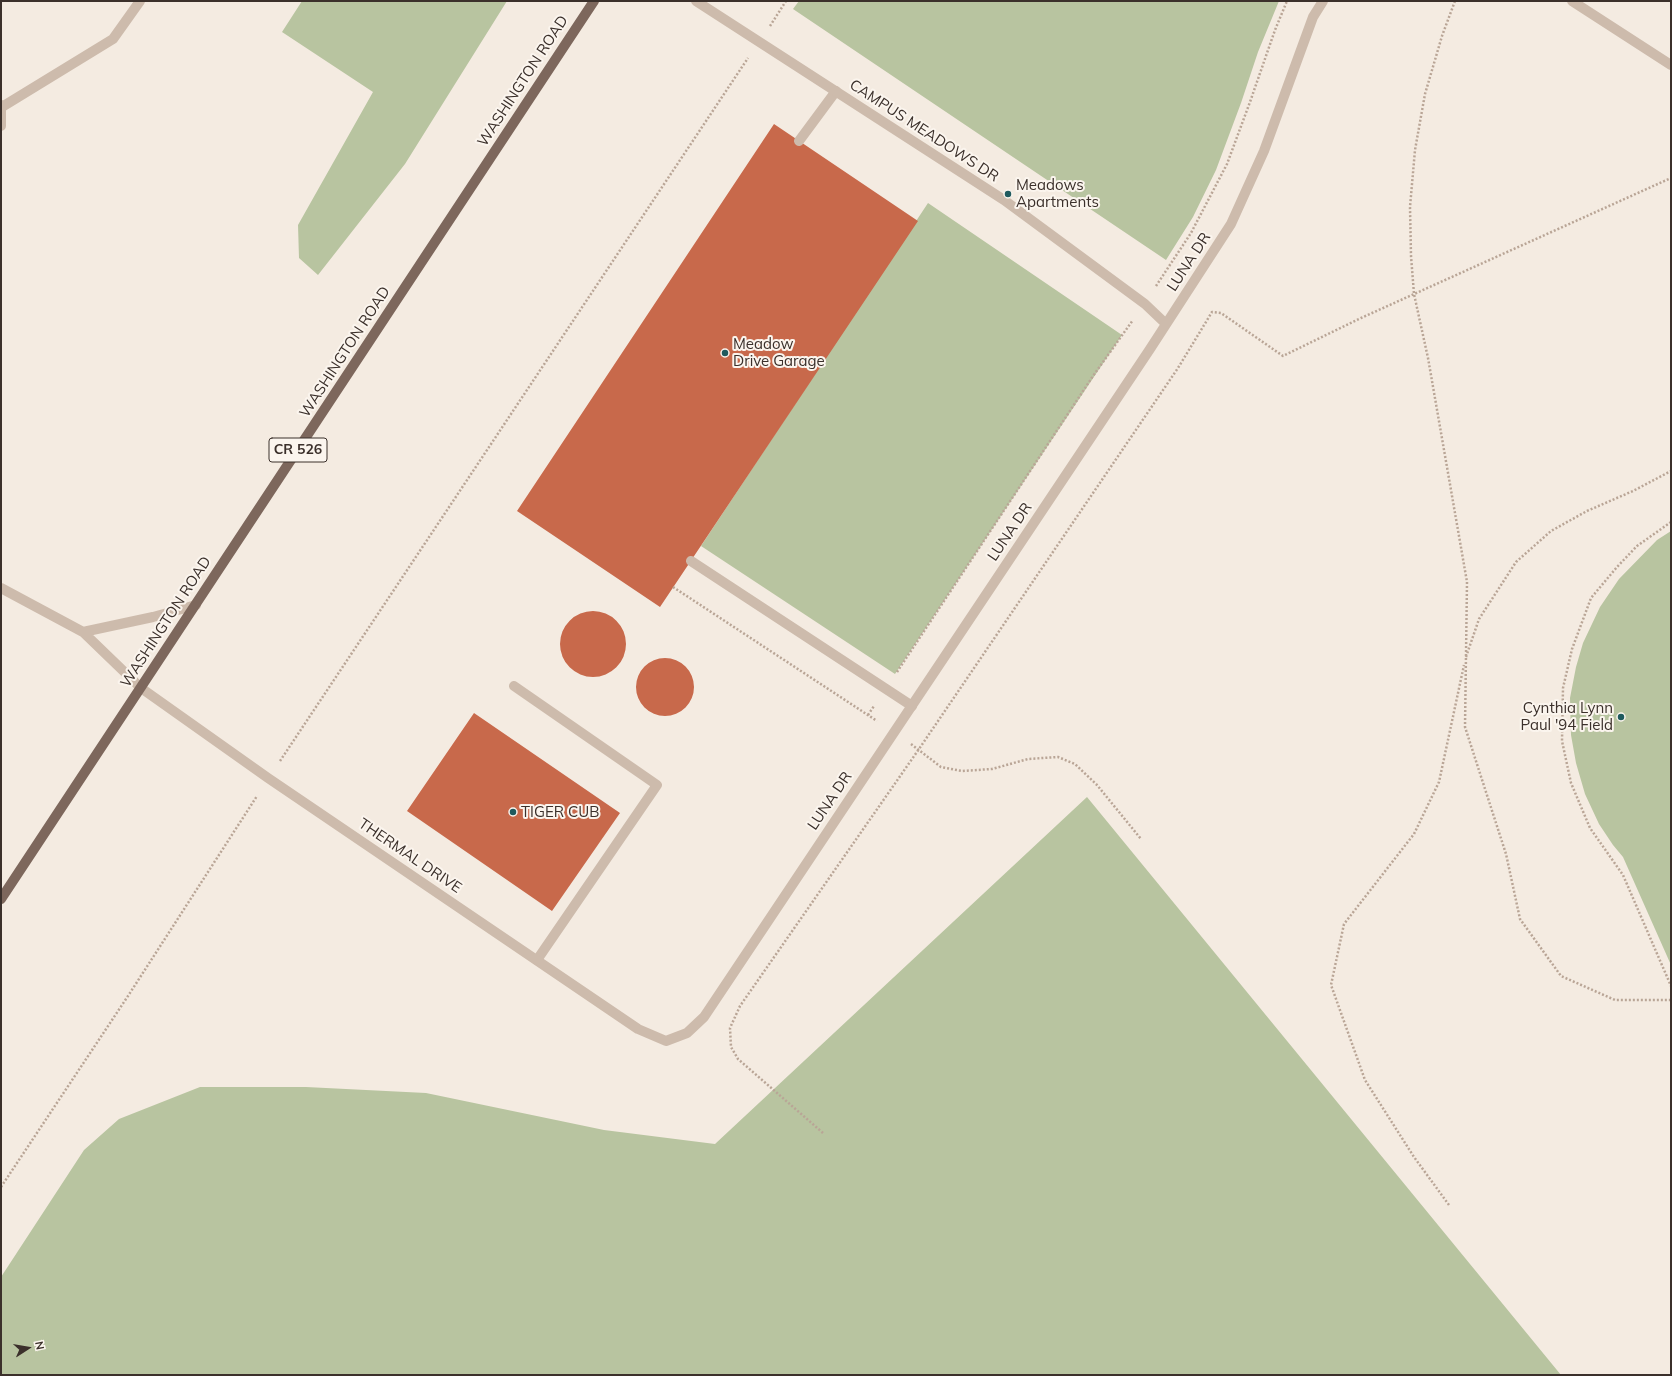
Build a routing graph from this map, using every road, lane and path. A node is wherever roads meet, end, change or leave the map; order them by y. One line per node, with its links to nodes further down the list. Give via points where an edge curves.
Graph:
1 (140, 1): 12 (street, via 113,39)
2 (594, 1): 23 (main road, WASHINGTON ROAD / CR 526)
3 (696, 1): 9 (street, CAMPUS MEADOWS DR)
4 (786, 1): 9 (path)
5 (1287, 1): 17 (path, via 1227,164 1191,233)
6 (1322, 1): 18 (street, LUNA DR, via 1313,17 1264,151 1231,224)
7 (1455, 1): 16 (path, via 1425,94 1415,150 1410,207)
8 (1572, 1): 10 (street)
9 (759, 42): 11 (street, CAMPUS MEADOWS DR); 31 (path)
10 (1671, 65)
11 (836, 91): 14 (street); 17 (street, CAMPUS MEADOWS DR, via 1004,200)
12 (1, 106): 13 (street)
13 (1, 126)
14 (799, 141)
15 (1671, 178): 16 (path)
16 (1414, 294): 25 (path, via 1428,358 1467,582); 37 (path, via 1283,356 1221,313 1212,312 1178,368 924,743 740,1006 730,1028 731,1047 738,1059)
17 (1145, 304): 18 (street, CAMPUS MEADOWS DR); 28 (path, via 1092,376)
18 (1166, 324): 29 (street, LUNA DR)
19 (1671, 470): 25 (path, via 1551,530 1516,562 1479,618)
20 (1671, 522): 34 (path, via 1637,546 1591,598 1572,648 1563,688 1562,734 1563,748 1574,789 1590,828 1623,876)
21 (691, 560): 28 (street)
22 (1, 588): 24 (street, THERMAL DRIVE)
23 (196, 605): 24 (street); 27 (main road, WASHINGTON ROAD / CR 526)
24 (83, 632): 27 (street, THERMAL DRIVE)
25 (1466, 659): 35 (path, via 1465,728 1506,854 1520,919 1561,976 1615,1000); 39 (path, via 1439,782 1414,834 1344,924 1331,986 1365,1080 1414,1157)
26 (514, 686): 33 (street, via 657,785)
27 (141, 688): 31 (street, THERMAL DRIVE); 32 (main road, WASHINGTON ROAD / CR 526)
28 (886, 689): 29 (street); 30 (path)
29 (912, 706): 36 (street, LUNA DR, via 704,1016 687,1033)
30 (868, 715)
31 (268, 778): 33 (street, THERMAL DRIVE); 38 (path)
32 (1, 899)
33 (537, 960): 36 (street, THERMAL DRIVE, via 638,1030)
34 (1671, 986)
35 (1671, 1000)
36 (666, 1041)
37 (823, 1133)
38 (1, 1187)
39 (1449, 1205)

